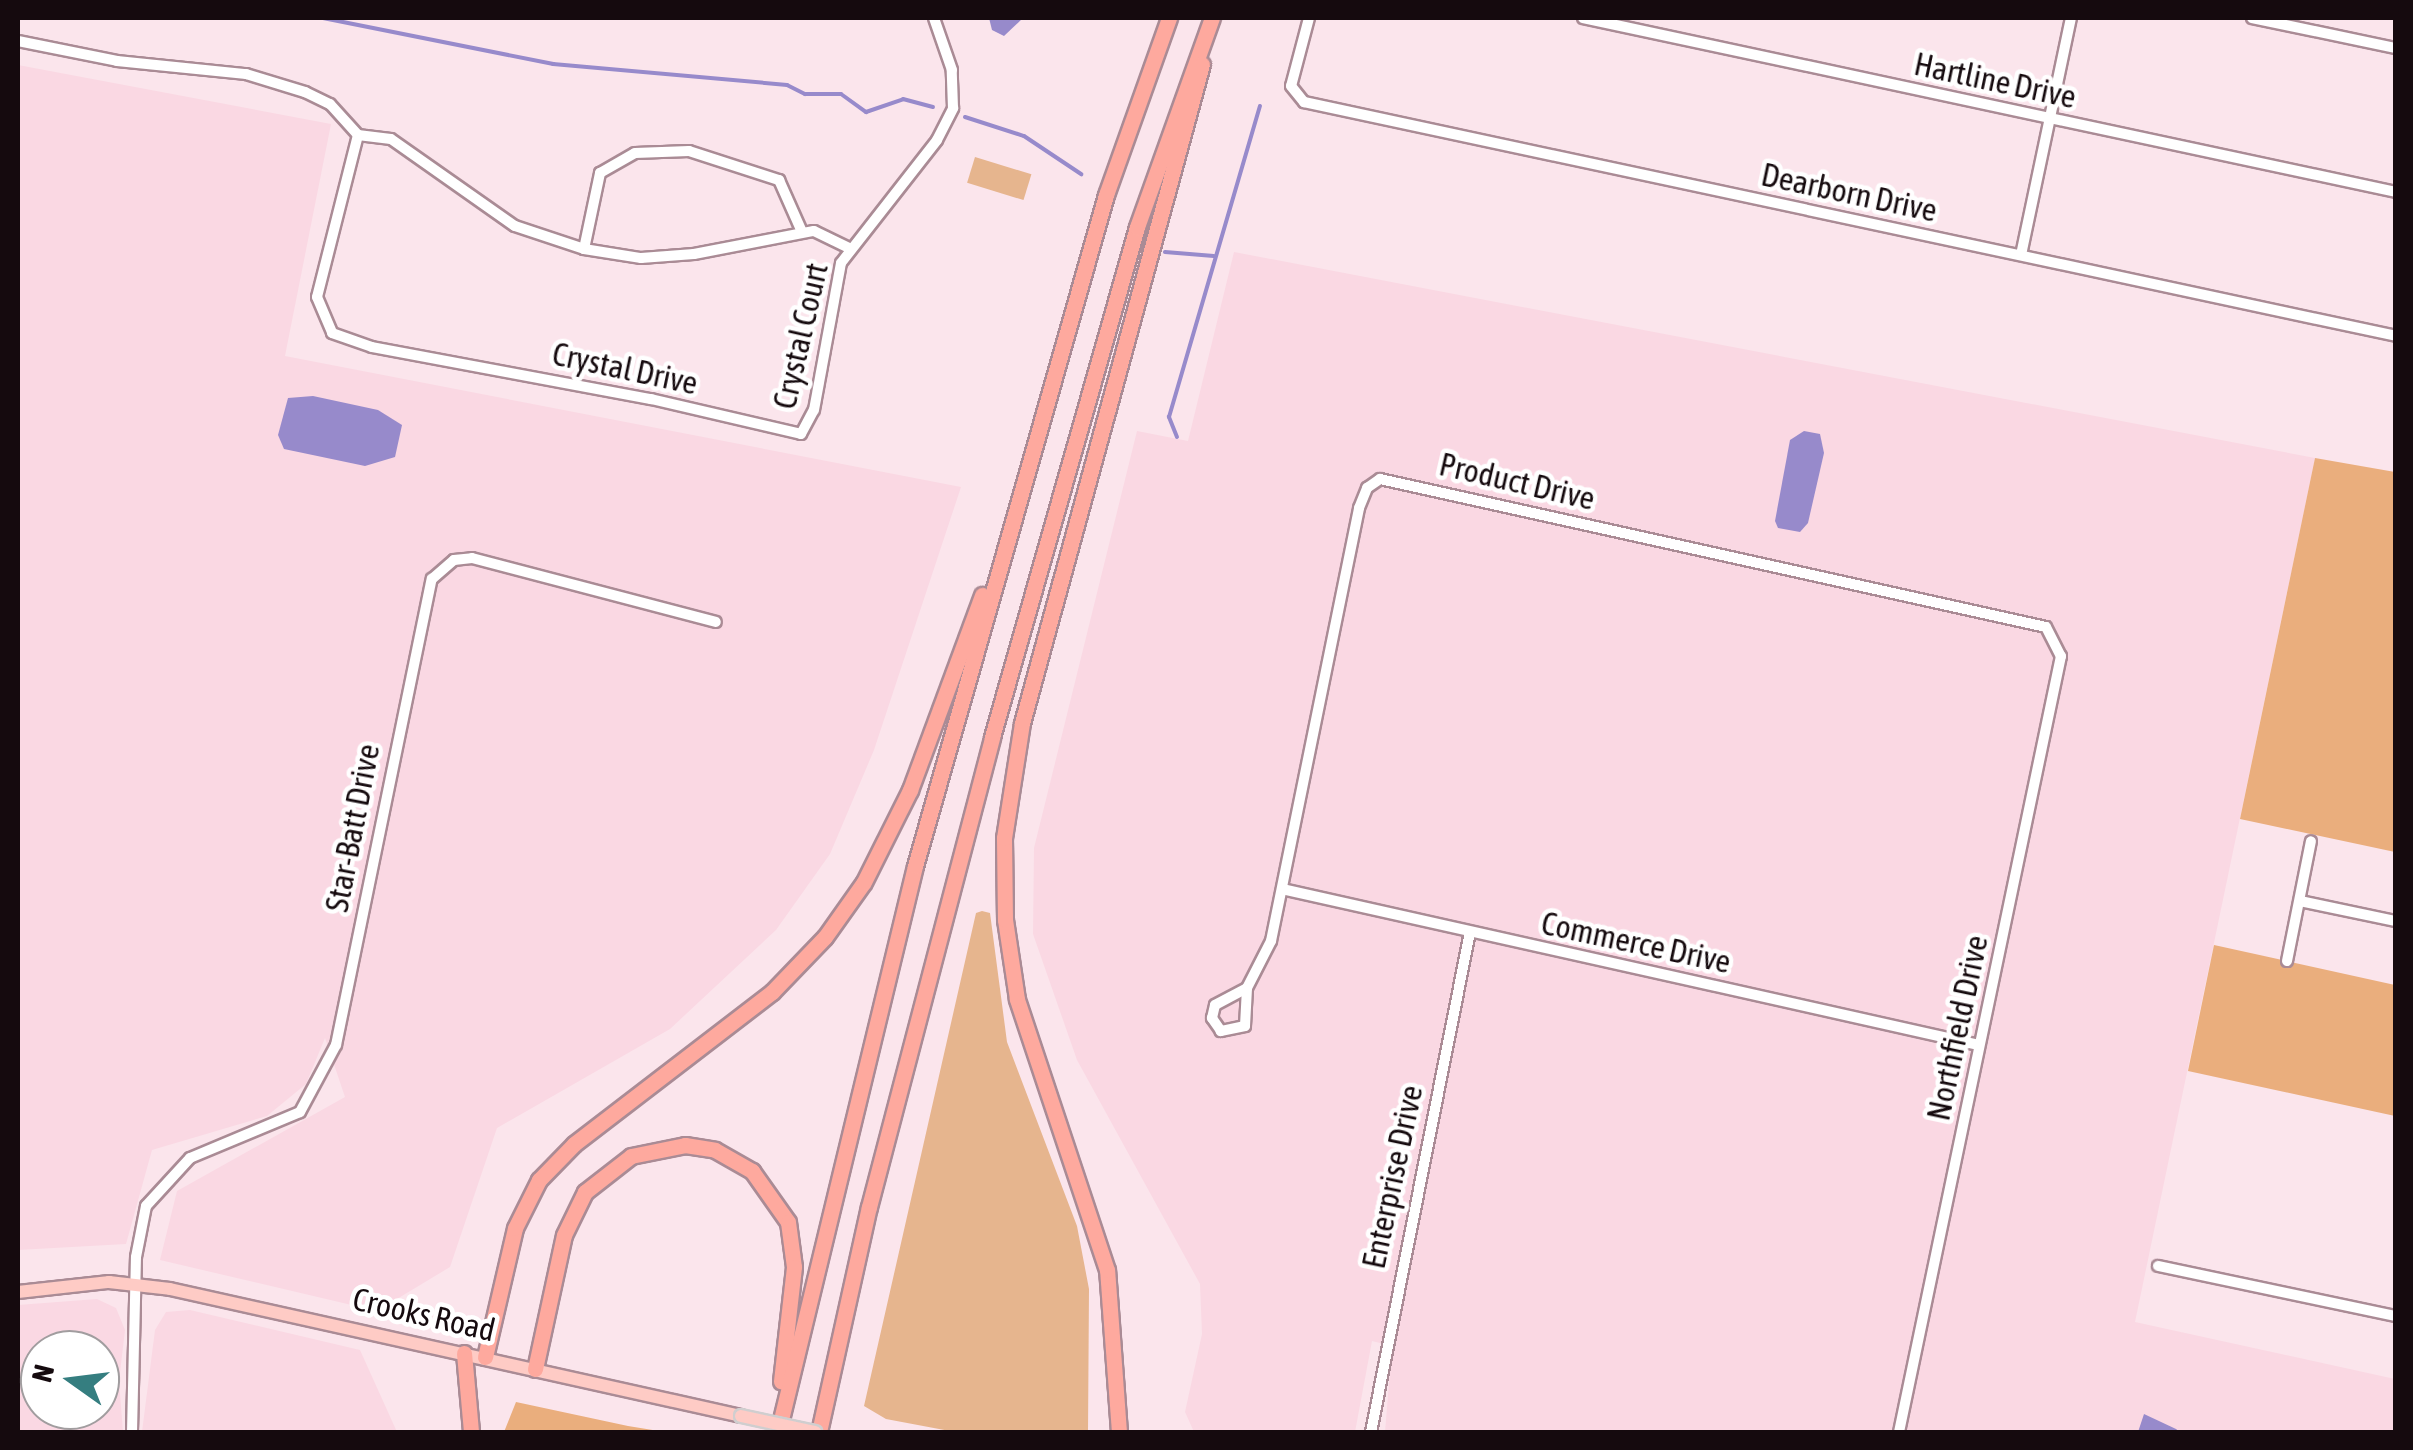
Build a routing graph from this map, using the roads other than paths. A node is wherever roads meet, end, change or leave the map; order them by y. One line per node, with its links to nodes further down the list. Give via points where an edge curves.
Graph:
1 (934, 18): 14 (street, via 954,82 948,121)
2 (1168, 18): 19 (highway, via 1116,160)
3 (1214, 18): 40 (highway, via 1142,211 997,719 917,1015); 41 (highway, via 1022,723 1004,838 1005,920 1017,998 1107,1270)
4 (1308, 18): 16 (street, Dearborn Drive, via 1293,96)
5 (1583, 18): 10 (street, Hartline Drive)
6 (2071, 18): 10 (street)
7 (2252, 18): 9 (street)
8 (18, 40): 11 (street, via 280,83 330,104)
9 (2396, 48)
10 (2050, 118): 12 (street, Hartline Drive); 16 (street)
11 (358, 135): 15 (street, via 391,139 482,207 546,239); 18 (street, Crystal Drive, via 319,284 318,310 332,333 348,342)
12 (2396, 192)
13 (802, 232): 14 (street, via 827,233); 15 (street, via 694,254 641,258); 15 (street, via 779,180 688,151 635,152 600,173)
14 (848, 248): 18 (street, Crystal Court, via 831,302 814,410)
15 (584, 249)
16 (2021, 256): 17 (street, Dearborn Drive)
17 (2396, 336)
18 (801, 434)
19 (1022, 488): 35 (highway, via 910,790 864,882 825,937 772,992 574,1144 539,1180 514,1228); 39 (highway, via 883,989)
20 (716, 622): 31 (street, Star-Batt Drive, via 472,558 442,567 420,617 326,1070 300,1112 190,1158 154,1193 140,1228)
21 (2055, 634): 23 (street, Product Drive, via 2033,622 1380,479 1367,488 1359,508); 29 (street, Northfield Drive, via 2060,656)
22 (2312, 840): 24 (street)
23 (1282, 889): 26 (street, Commerce Drive); 28 (street, via 1263,968)
24 (2300, 902): 25 (street); 27 (street)
25 (2396, 922)
26 (1470, 932): 29 (street, Commerce Drive); 42 (street, Enterprise Drive)
27 (2287, 961)
28 (1247, 988): 28 (street, via 1245,1026 1221,1031 1212,1020 1215,1005)
29 (1980, 1045): 43 (street, Northfield Drive)
30 (2158, 1266): 33 (street)
31 (138, 1286): 32 (main road, Crooks Road); 34 (main road, Crooks Road); 37 (street, Star-Batt Drive)
32 (18, 1292)
33 (2396, 1316)
34 (464, 1352): 35 (main road, Crooks Road); 38 (highway)
35 (485, 1357): 36 (main road, Crooks Road)
36 (535, 1369): 39 (highway, via 564,1235 585,1192 618,1162 644,1150 715,1150 768,1187 791,1236 793,1286); 40 (main road, Crooks Road, bridge)
37 (132, 1432)
38 (471, 1432)
39 (776, 1432)
40 (818, 1432)
41 (1119, 1432)
42 (1371, 1432)
43 (1898, 1432)

